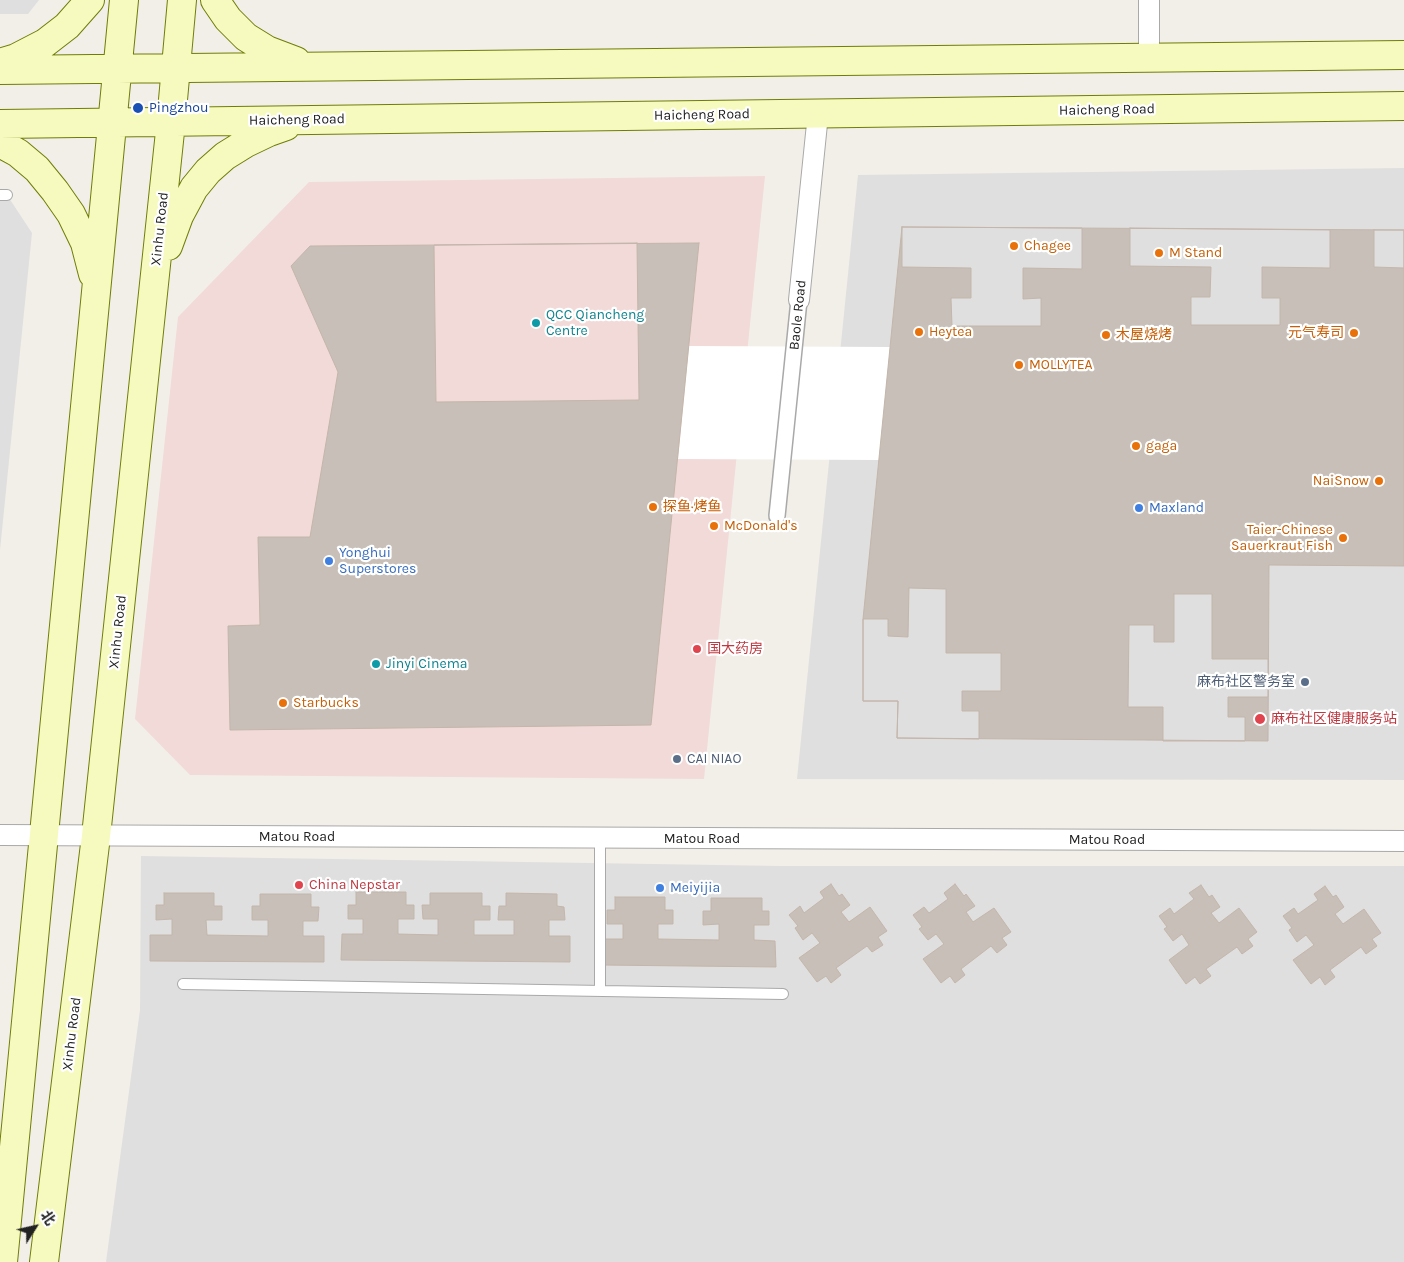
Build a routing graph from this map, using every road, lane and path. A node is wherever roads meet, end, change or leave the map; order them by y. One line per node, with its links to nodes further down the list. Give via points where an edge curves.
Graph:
1 (90, 0): 8 (main road, via 67,26 45,43)
2 (124, 0): 10 (main road)
3 (182, 0): 11 (main road, Xinhu Road)
4 (215, 0): 9 (main road, via 246,37 288,59)
5 (1149, 0): 7 (street)
6 (1404, 55): 7 (main road)
7 (1149, 57): 9 (main road)
8 (0, 63)
9 (320, 66): 11 (main road)
10 (116, 68): 11 (main road); 12 (main road); 17 (main road)
11 (176, 68): 16 (main road, Xinhu Road)
12 (0, 70)
13 (1404, 106): 14 (main road, Haicheng Road)
14 (818, 114): 15 (main road, Haicheng Road); 22 (street, Baole Road)
15 (305, 120): 16 (main road, Haicheng Road); 20 (main road, via 246,143 208,171 194,188 179,216)
16 (172, 122): 17 (main road, Haicheng Road); 20 (main road, Xinhu Road)
17 (112, 123): 18 (main road, Haicheng Road); 21 (main road)
18 (0, 124)
19 (0, 143): 21 (main road, via 38,169 71,214 85,244)
20 (154, 283): 26 (main road, Xinhu Road)
21 (97, 286): 25 (main road)
22 (799, 300): 23 (street, Baole Road)
23 (777, 516)
24 (0, 836): 25 (street, Matou Road)
25 (43, 836): 26 (street, Matou Road); 32 (main road)
26 (96, 836): 27 (street, Matou Road); 33 (main road, Xinhu Road)
27 (600, 838): 28 (street, Matou Road); 30 (lane)
28 (1404, 842)
29 (183, 984): 30 (lane)
30 (600, 991): 31 (lane)
31 (783, 994)
32 (3, 1262)
33 (44, 1262)

